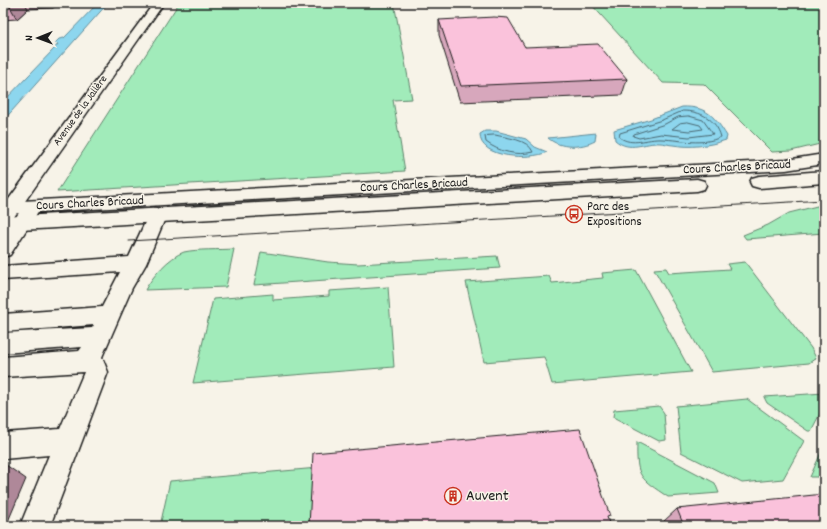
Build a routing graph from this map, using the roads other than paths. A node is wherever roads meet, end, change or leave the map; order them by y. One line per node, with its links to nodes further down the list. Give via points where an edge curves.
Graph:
1 (159, 3): 5 (street, Avenue de la Jallère)
2 (824, 159): 5 (main road, Cours Charles Bricaud, via 786,165 32,207)
3 (824, 177): 4 (main road, Cours Charles Bricaud)
4 (157, 216): 5 (main road, Cours Charles Bricaud); 7 (street)
5 (8, 217): 6 (street, Avenue de la Jallère)
6 (3, 250)
7 (136, 264): 8 (street); 9 (street)
8 (3, 273)
9 (109, 316): 10 (street); 11 (street)
10 (3, 323)
11 (99, 337): 12 (street); 13 (street)
12 (3, 343)
13 (85, 361): 14 (street); 15 (street, via 93,363 96,372)
14 (3, 367)
15 (69, 441): 16 (street); 17 (street)
16 (3, 446)
17 (35, 526)

